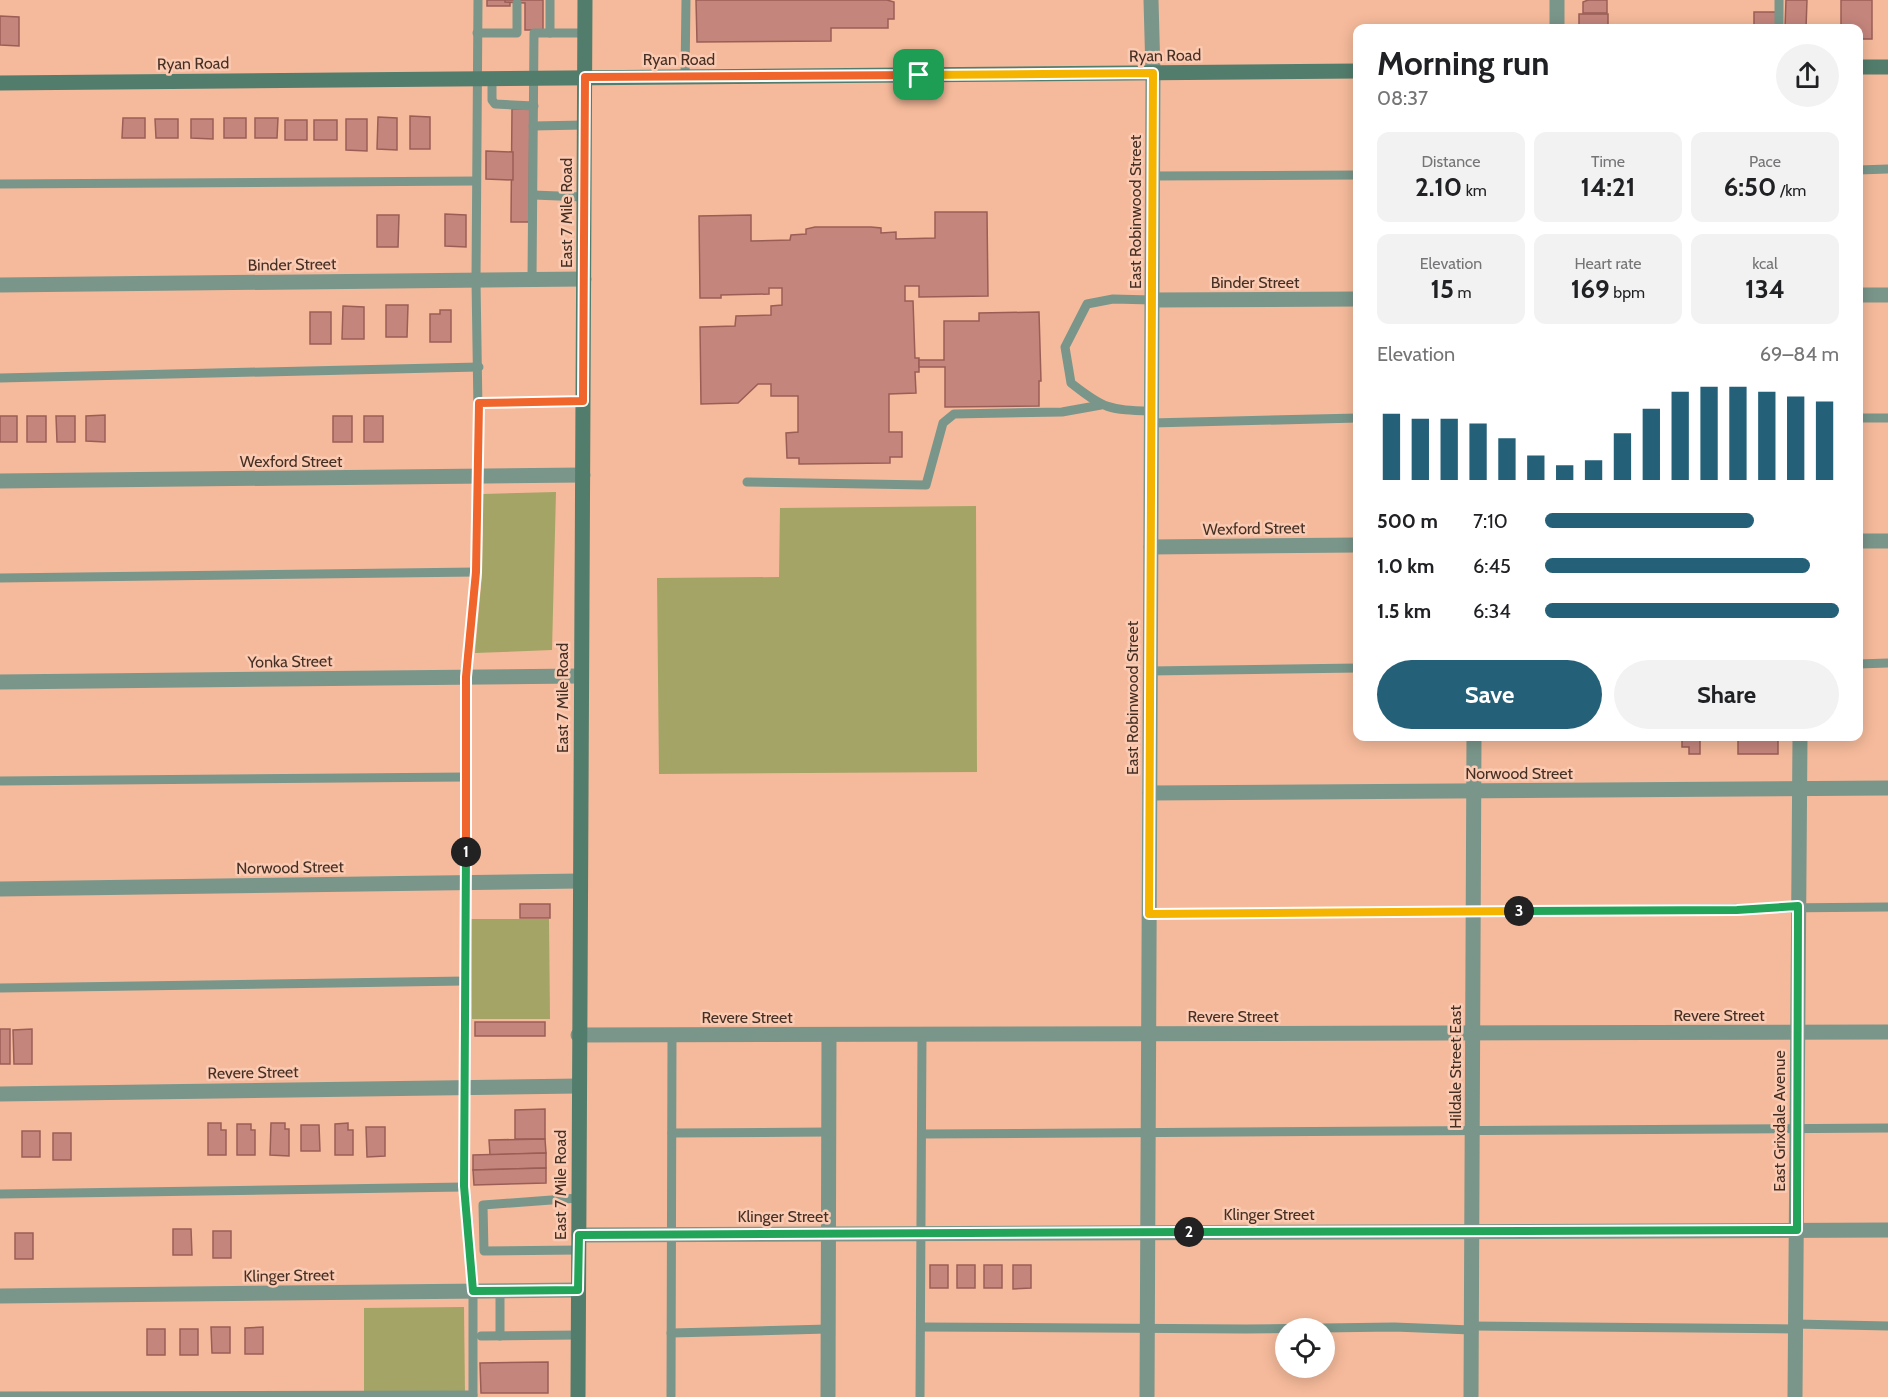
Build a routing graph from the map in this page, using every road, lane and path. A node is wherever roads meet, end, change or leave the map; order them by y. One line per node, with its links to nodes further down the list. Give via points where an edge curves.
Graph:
1 (478, 0): 11 (lane)
2 (550, 0): 14 (lane, via 546,13)
3 (585, 0): 15 (street, East 7 Mile Road)
4 (686, 0): 21 (lane)
5 (1151, 0): 19 (street, East Robinwood Street)
6 (1557, 0): 9 (street)
7 (1779, 0): 10 (lane)
8 (517, 3): 12 (lane, via 521,13)
9 (1557, 24)
10 (1779, 24)
11 (477, 33): 12 (lane); 22 (lane)
12 (517, 33): 13 (lane)
13 (534, 33): 14 (lane); 23 (lane)
14 (550, 33): 15 (lane)
15 (585, 33): 20 (street, East 7 Mile Road)
16 (1863, 67): 17 (street)
17 (1888, 67)
18 (1353, 71): 19 (street, Ryan Road)
19 (1153, 73): 21 (street, Ryan Road); 31 (street, East Robinwood Street)
20 (585, 77): 21 (street, Ryan Road); 23 (street, Ryan Road); 26 (street, East 7 Mile Road)
21 (685, 77)
22 (484, 78): 23 (street, Ryan Road); 24 (street, Ryan Road); 25 (lane, via 495,104); 32 (lane)
23 (534, 78): 25 (lane)
24 (0, 83)
25 (534, 106): 27 (lane)
26 (584, 125): 27 (lane); 35 (street, East 7 Mile Road)
27 (533, 126): 34 (lane)
28 (1863, 170): 29 (lane)
29 (1888, 170)
30 (1353, 175): 31 (lane)
31 (1153, 176): 43 (street, East Robinwood Street)
32 (477, 181): 33 (lane); 37 (lane)
33 (0, 184)
34 (533, 195): 35 (lane); 38 (lane)
35 (584, 197): 36 (street, East 7 Mile Road)
36 (584, 279): 38 (street, Binder Street); 46 (street, East 7 Mile Road)
37 (476, 280): 38 (street, Binder Street); 39 (street, Binder Street); 44 (lane)
38 (532, 280)
39 (0, 285)
40 (1888, 295): 41 (street)
41 (1863, 296)
42 (1353, 299): 43 (street, Binder Street)
43 (1152, 300): 48 (lane, via 1113,299 1087,304 1076,322 1065,347 1071,383); 49 (street, East Robinwood Street)
44 (479, 367): 45 (lane); 47 (lane)
45 (0, 378)
46 (583, 401): 47 (lane); 53 (street, East 7 Mile Road)
47 (479, 403): 54 (lane)
48 (1101, 405): 49 (lane); 56 (lane, via 1062,412 954,414 942,423 926,485)
49 (1151, 417): 50 (lane); 60 (street, East Robinwood Street)
50 (1353, 418)
51 (1863, 418): 52 (lane)
52 (1888, 418)
53 (583, 475): 54 (street, Wexford Street); 67 (street, East 7 Mile Road)
54 (479, 477): 55 (street, Wexford Street); 61 (lane)
55 (0, 481)
56 (747, 482)
57 (1863, 541): 58 (street)
58 (1888, 541)
59 (1353, 545): 60 (street, Wexford Street)
60 (1151, 547): 66 (street, East Robinwood Street)
61 (476, 572): 62 (lane); 68 (lane)
62 (0, 578)
63 (1888, 663): 64 (lane)
64 (1863, 664)
65 (1353, 668): 66 (lane)
66 (1150, 671): 77 (street, East Robinwood Street)
67 (580, 676): 68 (street, Yonka Street); 78 (street, East 7 Mile Road)
68 (466, 677): 69 (street, Yonka Street); 72 (lane)
69 (0, 682)
70 (1474, 741): 76 (street, Hildale Street East)
71 (1800, 741): 75 (street, East Grixdale Avenue)
72 (466, 777): 73 (lane); 79 (lane)
73 (0, 781)
74 (1888, 788): 75 (street, Norwood Street)
75 (1799, 789): 76 (street, Norwood Street); 81 (street, East Grixdale Avenue)
76 (1474, 792): 77 (street, Norwood Street); 83 (street, Hildale Street East)
77 (1150, 793): 84 (street, East Robinwood Street)
78 (580, 881): 79 (street, Norwood Street); 91 (street, East 7 Mile Road)
79 (465, 883): 80 (street, Norwood Street); 85 (lane)
80 (0, 889)
81 (1798, 906): 82 (lane); 83 (lane); 87 (street, East Grixdale Avenue)
82 (1888, 907)
83 (1473, 912): 84 (lane); 90 (street, Hildale Street East)
84 (1149, 914): 89 (street, East Robinwood Street)
85 (465, 981): 86 (lane); 96 (lane)
86 (0, 988)
87 (1798, 1032): 88 (street, Revere Street); 90 (street, Revere Street); 98 (street, East Grixdale Avenue)
88 (1888, 1032)
89 (1149, 1034): 90 (street, Revere Street); 94 (street, Revere Street); 101 (street, East Robinwood Street)
90 (1473, 1034): 100 (street, Hildale Street East)
91 (578, 1035): 92 (street, Revere Street); 95 (street, East 7 Mile Road)
92 (672, 1035): 93 (street, Revere Street); 103 (lane)
93 (829, 1035): 94 (street, Revere Street); 102 (street)
94 (922, 1035): 104 (lane)
95 (578, 1086): 96 (street, Revere Street); 107 (street, East 7 Mile Road)
96 (465, 1087): 97 (street, Revere Street); 105 (lane)
97 (0, 1094)
98 (1797, 1128): 99 (lane); 100 (lane); 108 (street, East Grixdale Avenue)
99 (1888, 1128)
100 (1472, 1130): 101 (lane); 110 (street, Hildale Street East)
101 (1148, 1131): 104 (lane); 112 (street, East Robinwood Street)
102 (828, 1132): 103 (lane); 114 (street)
103 (672, 1133): 113 (lane)
104 (922, 1134): 111 (lane)
105 (464, 1186): 106 (lane); 117 (lane)
106 (0, 1194)
107 (578, 1198): 115 (street, East 7 Mile Road); 115 (lane, via 483,1205 484,1251)
108 (1797, 1230): 109 (street, Klinger Street); 110 (street, Klinger Street); 121 (street, East Grixdale Avenue)
109 (1888, 1230)
110 (1472, 1232): 112 (street, Klinger Street); 124 (street, Hildale Street East)
111 (922, 1233): 112 (street, Klinger Street); 114 (street, Klinger Street); 120 (lane)
112 (1147, 1233): 123 (street, East Robinwood Street)
113 (671, 1234): 114 (street, Klinger Street); 115 (street, Klinger Street); 126 (lane)
114 (828, 1234): 125 (street)
115 (578, 1242): 116 (street, East 7 Mile Road)
116 (578, 1290): 118 (street, Klinger Street); 127 (street, East 7 Mile Road)
117 (473, 1291): 118 (street, Klinger Street); 119 (street, Klinger Street); 131 (lane)
118 (500, 1291): 129 (lane)
119 (0, 1296)
120 (921, 1326): 123 (lane); 135 (lane)
121 (1795, 1326): 122 (lane); 124 (lane); 138 (street, East Grixdale Avenue)
122 (1888, 1326)
123 (1147, 1328): 124 (lane); 136 (street, East Robinwood Street)
124 (1471, 1328): 137 (street, Hildale Street East)
125 (828, 1329): 126 (lane); 134 (street)
126 (671, 1333): 133 (lane)
127 (578, 1335): 129 (lane); 132 (street, East 7 Mile Road)
128 (481, 1336): 129 (lane)
129 (500, 1336)
130 (0, 1396): 131 (lane)
131 (473, 1396)
132 (578, 1397)
133 (671, 1397)
134 (828, 1397)
135 (920, 1397)
136 (1147, 1397)
137 (1471, 1397)
138 (1795, 1397)

